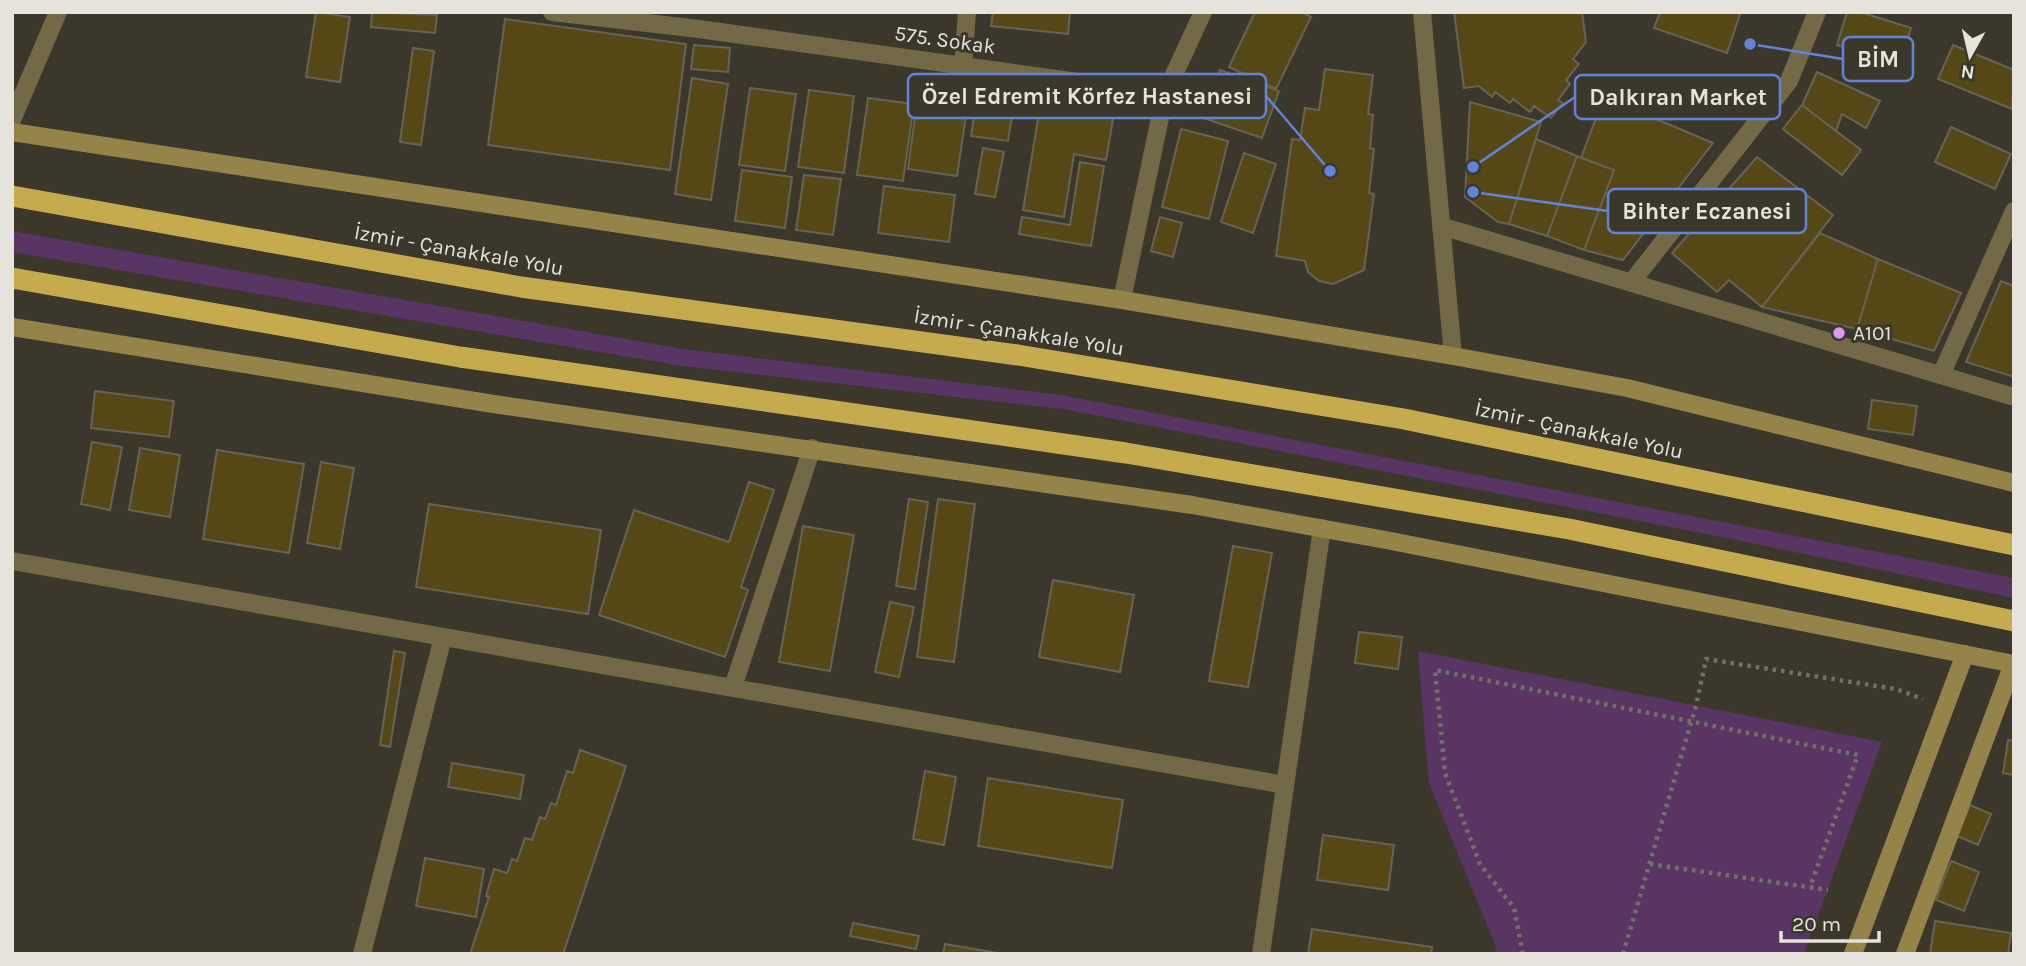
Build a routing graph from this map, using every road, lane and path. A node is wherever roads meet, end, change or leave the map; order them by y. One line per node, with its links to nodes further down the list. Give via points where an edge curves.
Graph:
1 (58, 12): 10 (street)
2 (552, 12): 7 (street, 575. Sokak)
3 (967, 12): 8 (street)
4 (1203, 12): 9 (street)
5 (1422, 12): 14 (street)
6 (1817, 12): 16 (street, via 1789,81)
7 (699, 20): 8 (street, 575. Sokak)
8 (963, 66): 9 (street, 575. Sokak)
9 (1165, 94): 17 (street)
10 (12, 120)
11 (12, 132): 17 (main road)
12 (12, 196): 25 (highway, İzmir - Çanakkale Yolu, via 521,287 1018,355 1404,419)
13 (2014, 211): 20 (street)
14 (1441, 226): 16 (street); 19 (street)
15 (12, 278): 27 (highway, via 460,357 1139,455 1569,529)
16 (1631, 283): 20 (street)
17 (1122, 300): 19 (main road)
18 (12, 327): 22 (main road, via 500,405)
19 (1453, 356): 23 (main road, via 1627,388)
20 (1941, 375): 21 (street)
21 (2014, 397)
22 (812, 449): 24 (main road, via 1023,478); 31 (street)
23 (2014, 483)
24 (1322, 528): 29 (main road); 34 (street)
25 (2014, 545)
26 (12, 561): 28 (street)
27 (2014, 621)
28 (443, 637): 31 (street); 38 (street)
29 (1965, 654): 30 (main road); 42 (main road)
30 (2014, 664): 43 (main road)
31 (733, 687): 34 (street)
32 (1896, 689): 33 (path, via 1706,659)
33 (1690, 723): 35 (path); 36 (path, via 1858,755); 40 (path, via 1435,670 1445,773 1480,864 1514,908)
34 (1285, 785): 39 (street)
35 (1650, 864): 36 (path); 41 (path)
36 (1810, 887): 37 (path)
37 (1828, 890)
38 (362, 954)
39 (1261, 954)
40 (1524, 954)
41 (1623, 954)
42 (1853, 954)
43 (1905, 954)

